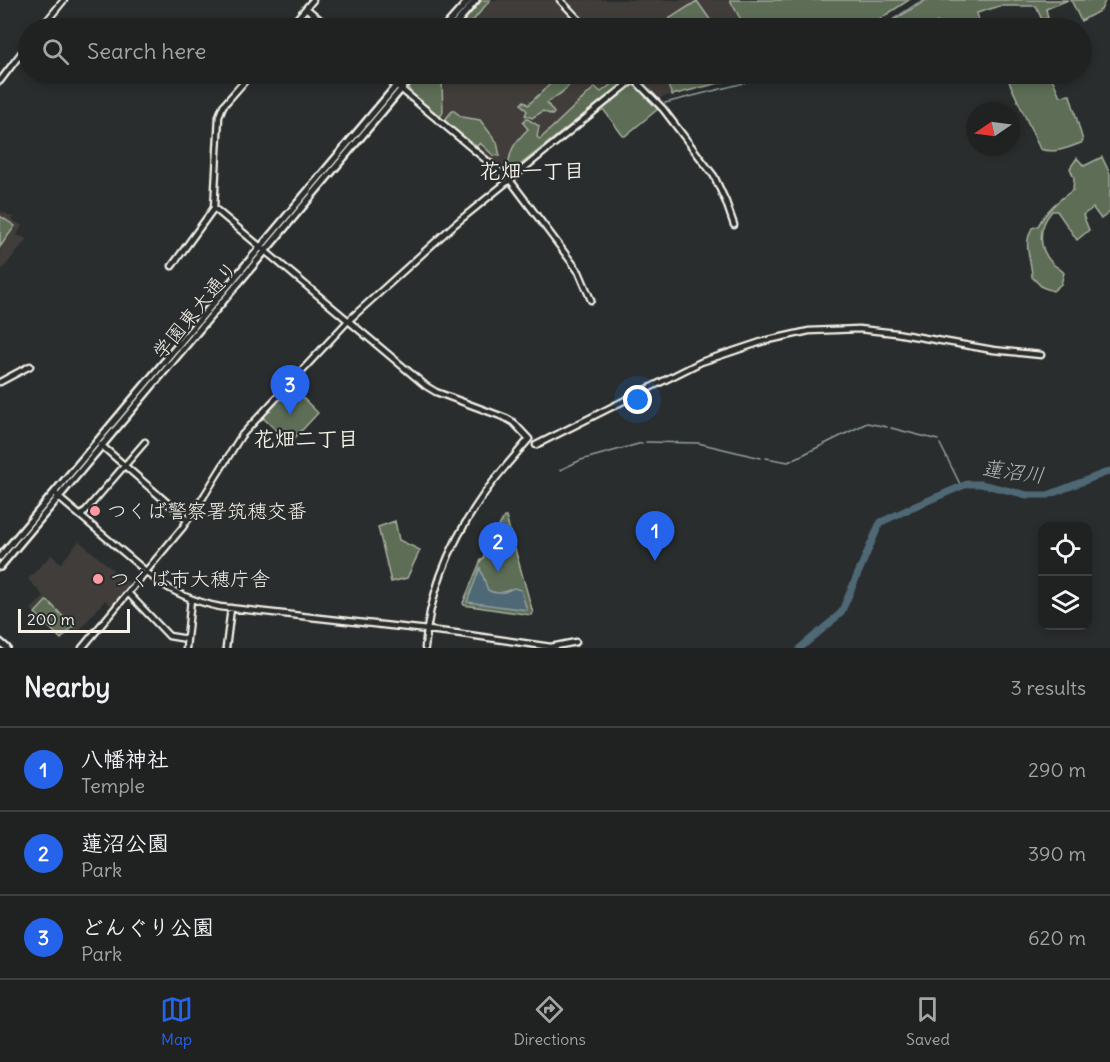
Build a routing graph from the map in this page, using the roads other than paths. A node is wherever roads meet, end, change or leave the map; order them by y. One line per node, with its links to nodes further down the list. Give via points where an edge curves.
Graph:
1 (64, 0): 7 (street)
2 (313, 0): 6 (street)
3 (469, 0): 10 (main road)
4 (476, 0): 11 (main road)
5 (560, 0): 12 (street)
6 (306, 8): 8 (street); 9 (street)
7 (49, 18)
8 (298, 18)
9 (318, 18)
10 (453, 18)
11 (461, 18)
12 (577, 18)
13 (18, 58): 14 (street)
14 (0, 81)
15 (242, 84): 23 (street, via 219,116)
16 (395, 84): 21 (street)
17 (401, 84): 21 (main road, 学園東大通り)
18 (402, 84): 21 (main road, 学園東大通り)
19 (628, 84): 22 (street)
20 (639, 84): 24 (street, via 714,176)
21 (399, 87): 22 (street); 25 (main road, 学園東大通り)
22 (510, 180): 27 (street, via 579,272); 28 (street)
23 (214, 208): 25 (street); 26 (street)
24 (734, 225)
25 (263, 249): 28 (street); 33 (main road, 学園東大通り); 36 (main road, 学園東大通り)
26 (172, 266)
27 (591, 300)
28 (348, 321): 38 (street, via 241,436); 45 (street, via 426,386 506,418 529,439 482,496 459,535 434,592)
29 (1041, 355): 34 (street, via 859,329 809,332 764,341 701,362)
30 (30, 366): 31 (street)
31 (0, 382)
32 (145, 442): 35 (street)
33 (101, 445): 35 (street); 36 (main road, 学園東大通り)
34 (536, 445)
35 (124, 465): 37 (street); 38 (street)
36 (57, 495): 37 (street); 39 (main road, 学園東大通り); 40 (main road, 学園東大通り)
37 (81, 516): 41 (street)
38 (187, 520): 41 (street)
39 (0, 557)
40 (0, 567)
41 (146, 572): 42 (street); 43 (street)
42 (128, 593): 46 (street, via 169,636); 50 (street)
43 (191, 599): 44 (street); 46 (street)
44 (231, 608): 45 (street); 52 (street)
45 (426, 630): 48 (street, via 551,647); 53 (street)
46 (187, 639): 51 (street)
47 (0, 642): 49 (main road)
48 (576, 642)
49 (7, 648)
50 (82, 648)
51 (186, 648)
52 (226, 648)
53 (425, 648)

